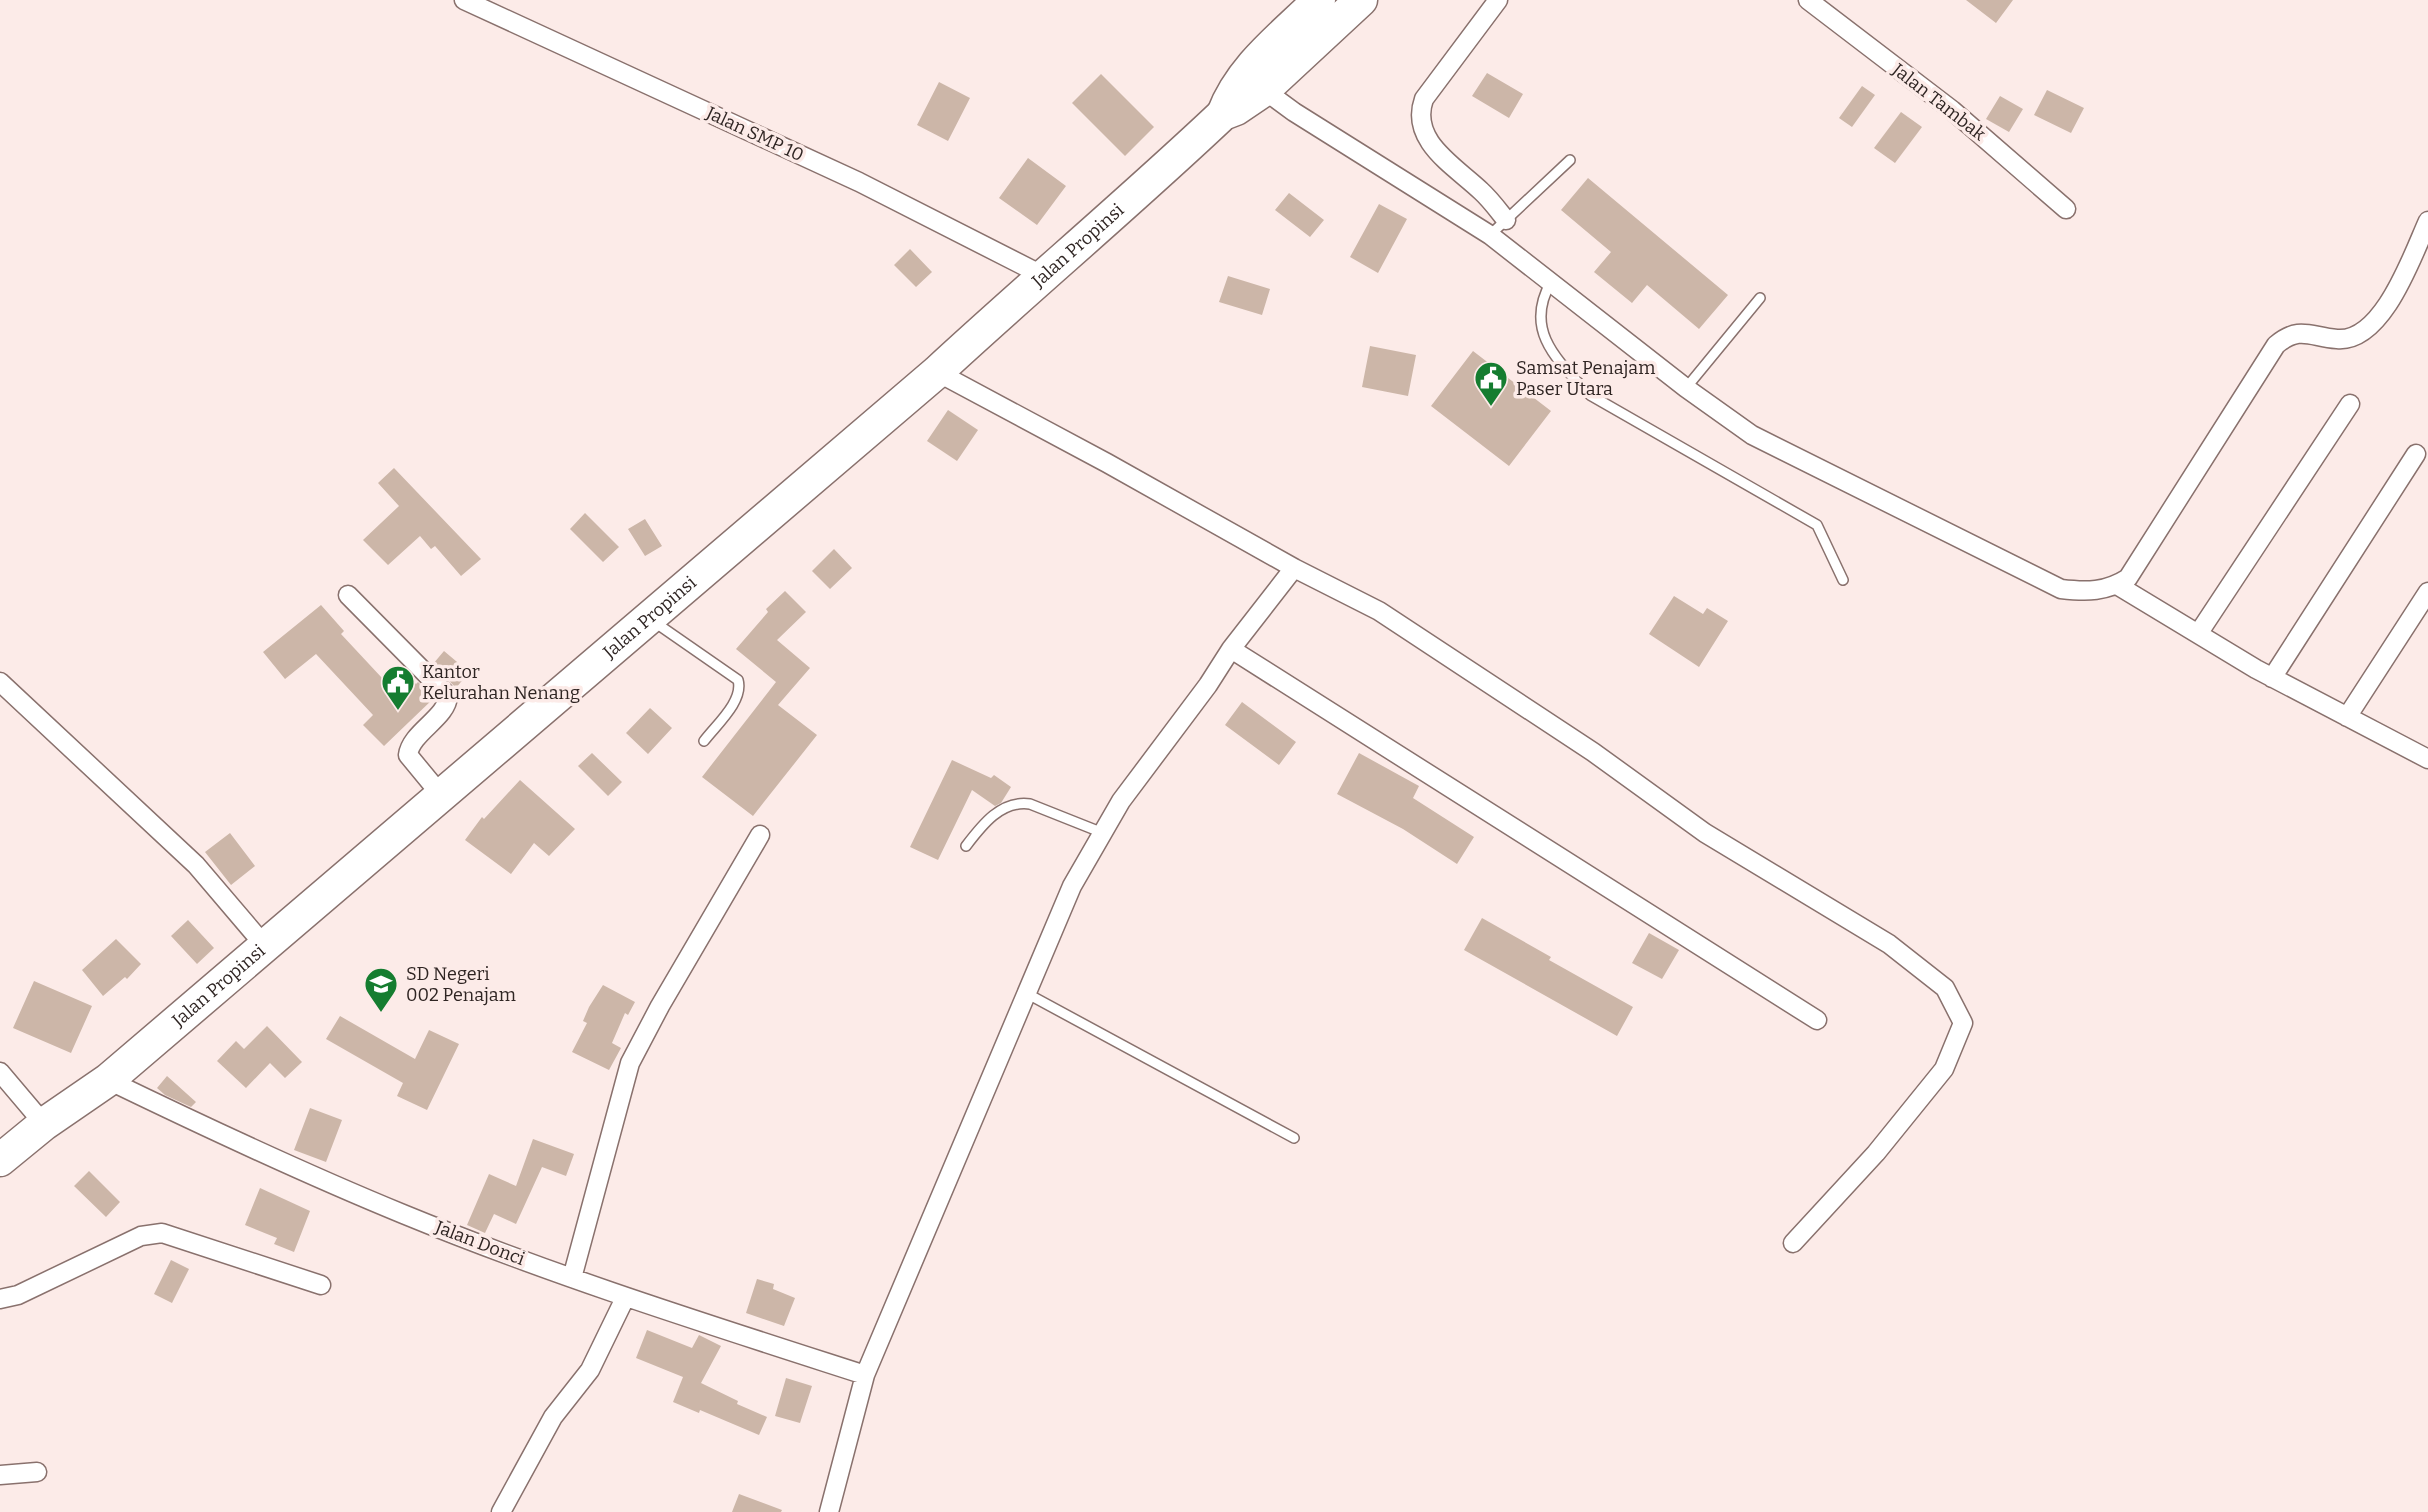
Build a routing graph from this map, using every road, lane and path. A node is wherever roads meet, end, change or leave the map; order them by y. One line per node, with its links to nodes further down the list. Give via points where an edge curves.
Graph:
1 (464, 0): 12 (street, Jalan SMP 10, via 859,182)
2 (1319, 0): 6 (highway)
3 (1361, 0): 6 (highway, Jalan Propinsi)
4 (1498, 0): 9 (street, via 1419,112 1423,130 1443,160 1482,192)
5 (1808, 0): 8 (street, Jalan Tambak, via 1952,110)
6 (1254, 81): 11 (street, via 1294,112); 12 (highway, Jalan Propinsi, via 1236,109 1223,114)
7 (1570, 160): 9 (lane)
8 (2066, 209)
9 (1506, 220): 11 (lane)
10 (2428, 221): 21 (street, via 2398,287 2366,329 2340,340 2296,333 2276,345 2128,578)
11 (1490, 235): 13 (street)
12 (1042, 275): 15 (highway, Jalan Propinsi)
13 (1551, 282): 16 (street); 20 (lane, via 1539,315 1543,336 1590,395 1817,525)
14 (1760, 298): 16 (lane)
15 (937, 372): 19 (street); 24 (highway, Jalan Propinsi)
16 (1686, 388): 21 (street, via 1752,435 2061,589 2087,592)
17 (2350, 404): 25 (street)
18 (2416, 454): 27 (street)
19 (1294, 568): 26 (street); 44 (street, via 1379,611 1593,752 1706,833 1889,944 1945,988 1963,1023 1944,1069 1876,1153)
20 (1843, 580)
21 (2117, 585): 25 (street)
22 (2428, 592): 29 (street)
23 (348, 595): 32 (street, via 448,696 408,755)
24 (649, 618): 30 (lane, via 738,680 738,696); 32 (highway, Jalan Propinsi)
25 (2198, 634): 27 (street)
26 (1231, 649): 33 (street); 38 (street)
27 (2272, 678): 29 (street)
28 (0, 682): 36 (street, via 196,865)
29 (2347, 717): 31 (street)
30 (704, 741)
31 (2425, 752)
32 (441, 795): 36 (highway, Jalan Propinsi)
33 (1103, 833): 35 (lane, via 1019,803 985,821); 37 (street, via 1072,886)
34 (760, 835): 45 (street, via 630,1063)
35 (966, 846)
36 (265, 946): 40 (highway, Jalan Propinsi)
37 (1026, 993): 42 (lane); 49 (street)
38 (1817, 1020)
39 (0, 1072): 41 (street)
40 (108, 1080): 41 (highway, Jalan Propinsi); 45 (street, Jalan Donci, via 268,1157)
41 (44, 1124): 43 (highway, Jalan Propinsi)
42 (1294, 1139)
43 (0, 1160)
44 (1793, 1243)
45 (572, 1278): 47 (street, Jalan Donci)
46 (321, 1285): 48 (street, via 162,1233 141,1236 18,1295)
47 (625, 1298): 49 (street, Jalan Donci); 52 (street, via 590,1370 553,1417)
48 (0, 1299)
49 (865, 1375): 53 (street)
50 (37, 1472): 51 (street)
51 (0, 1475)
52 (501, 1512)
53 (829, 1512)

